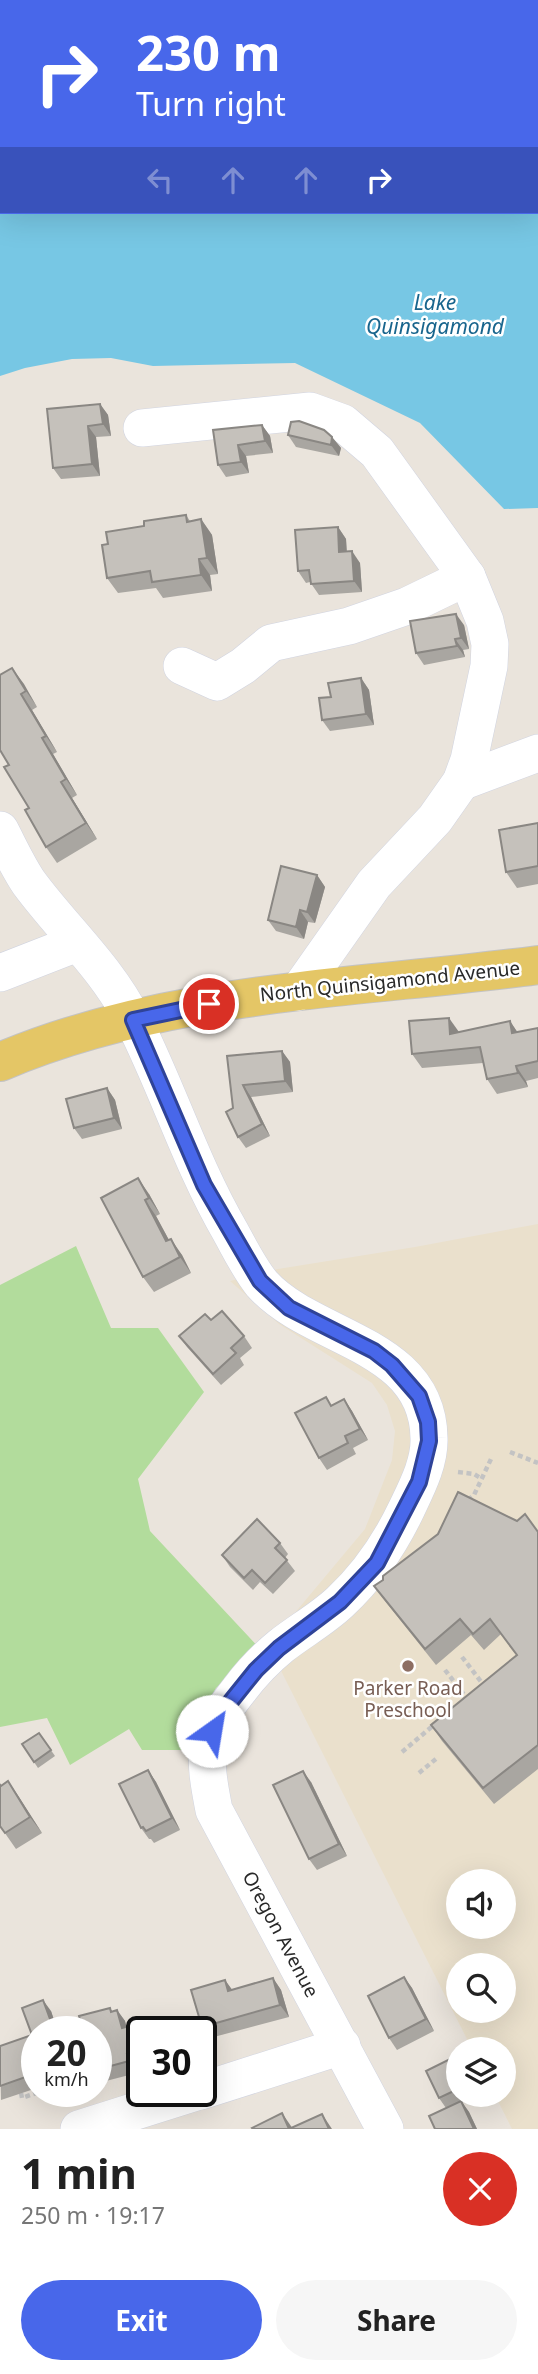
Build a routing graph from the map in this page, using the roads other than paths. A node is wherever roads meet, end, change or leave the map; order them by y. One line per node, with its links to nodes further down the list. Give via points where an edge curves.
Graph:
1 (142, 428): 2 (street, via 310,411 343,423 377,452)
2 (467, 577): 3 (street, via 407,606 348,626 271,643 217,682); 5 (street, via 490,644 489,666)
3 (182, 666)
4 (538, 754): 5 (street)
5 (461, 782): 10 (street, via 428,827 374,884)
6 (0, 830): 7 (street, via 27,880)
7 (76, 943): 9 (street); 11 (street, via 110,980)
8 (538, 965): 10 (main road, North Quinsigamond Avenue)
9 (0, 973)
10 (298, 992): 11 (main road, North Quinsigamond Avenue)
11 (133, 1020): 12 (main road, North Quinsigamond Avenue, via 52,1041); 13 (street, Oregon Avenue, via 204,1185 260,1281 289,1308 374,1351 392,1365 419,1396 428,1422 429,1441 419,1482 377,1563 340,1602 256,1670 212,1731 207,1768 214,1810)
12 (0, 1062)
13 (342, 2046): 14 (street); 17 (street, Oregon Avenue)
14 (217, 2086)
15 (149, 2107): 16 (street)
16 (79, 2129)
17 (385, 2129)

